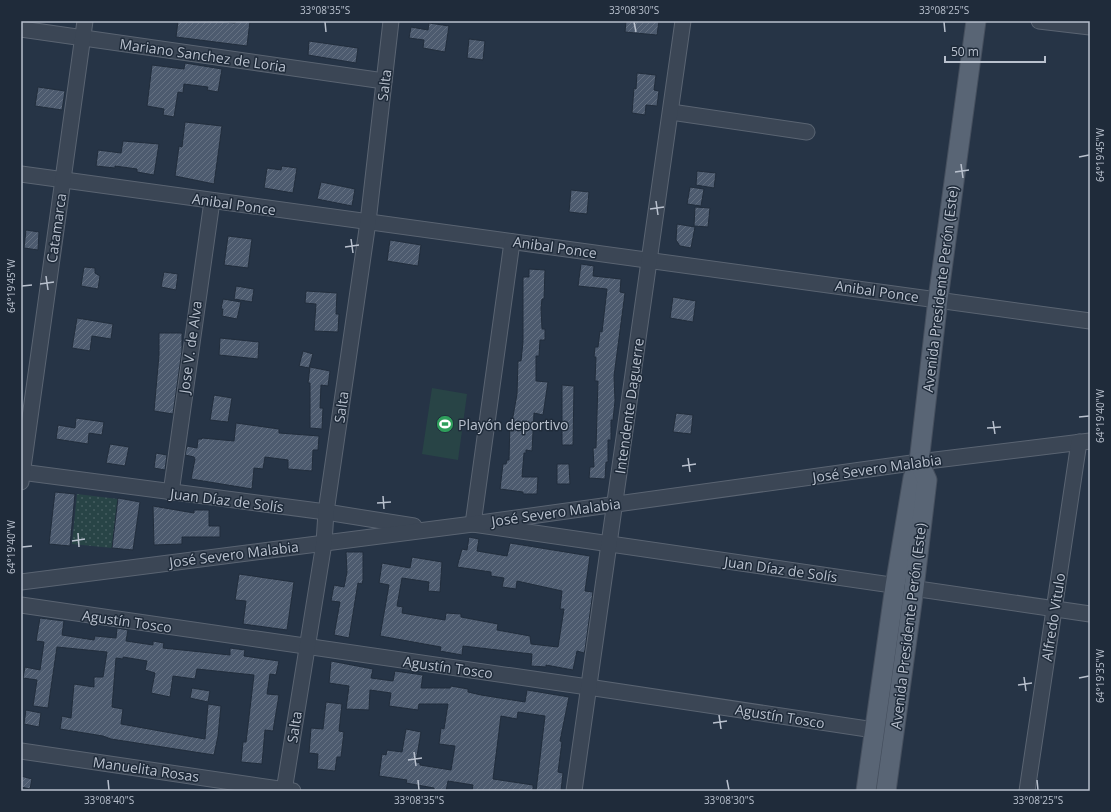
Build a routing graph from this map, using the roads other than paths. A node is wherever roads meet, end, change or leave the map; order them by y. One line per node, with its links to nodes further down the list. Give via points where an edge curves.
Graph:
1 (85, 21): 8 (street, Catamarca)
2 (391, 21): 9 (street, Salta)
3 (683, 21): 10 (street, Intendente Daguerre)
4 (976, 21): 18 (main road, Avenida Presidente Perón (Este))
5 (1039, 21): 6 (street)
6 (1090, 27)
7 (21, 29): 8 (street, Mariano Sanchez de Loria)
8 (82, 38): 9 (street, Mariano Sanchez de Loria); 13 (street, Catamarca)
9 (384, 81): 15 (street, Salta)
10 (670, 112): 11 (street); 17 (street, Intendente Daguerre)
11 (807, 132)
12 (21, 174): 13 (street, Anibal Ponce)
13 (63, 180): 14 (street, Anibal Ponce); 22 (street, Catamarca)
14 (212, 201): 15 (street, Anibal Ponce); 23 (street, Jose V. de Alva)
15 (368, 222): 16 (street, Anibal Ponce); 25 (street, Salta)
16 (512, 242): 17 (street, Anibal Ponce); 26 (street)
17 (650, 260): 18 (street, Anibal Ponce); 24 (street, Intendente Daguerre)
18 (938, 299): 19 (street, Anibal Ponce); 21 (main road, Avenida Presidente Perón (Este))
19 (1090, 321)
20 (1084, 442): 21 (street, José Severo Malabia); 34 (street, Alfredo Vitulo)
21 (919, 462): 24 (street, José Severo Malabia); 31 (main road, Avenida Presidente Perón (Este)); 32 (main road, Avenida Presidente Perón (Este), via 927,480)
22 (21, 475): 23 (street, Juan Díaz de Solís)
23 (171, 493): 25 (street, Juan Díaz de Solís)
24 (615, 504): 26 (street, José Severo Malabia); 29 (street, Intendente Daguerre)
25 (326, 512): 27 (street, Juan Díaz de Solís); 28 (street, Salta)
26 (473, 524): 27 (street, José Severo Malabia); 29 (street, Juan Díaz de Solís)
27 (432, 529): 28 (street, José Severo Malabia)
28 (324, 543): 30 (street, José Severo Malabia); 36 (street, Salta)
29 (609, 543): 31 (street, Juan Díaz de Solís); 37 (street, Intendente Daguerre)
30 (21, 582)
31 (895, 586): 32 (street, Juan Díaz de Solís); 38 (main road, Avenida Presidente Perón (Este))
32 (914, 588): 34 (street, Juan Díaz de Solís); 43 (main road, Avenida Presidente Perón (Este))
33 (21, 606): 36 (street, Agustín Tosco)
34 (1055, 609): 35 (street, Juan Díaz de Solís); 44 (street, Alfredo Vitulo)
35 (1090, 614)
36 (306, 647): 37 (street, Agustín Tosco); 40 (street, Salta)
37 (588, 687): 38 (street, Agustín Tosco); 41 (street, Intendente Daguerre)
38 (874, 730): 42 (main road, Avenida Presidente Perón (Este))
39 (21, 751): 40 (street, Manuelita Rosas)
40 (287, 790)
41 (574, 791)
42 (866, 791)
43 (886, 791)
44 (1027, 791)

